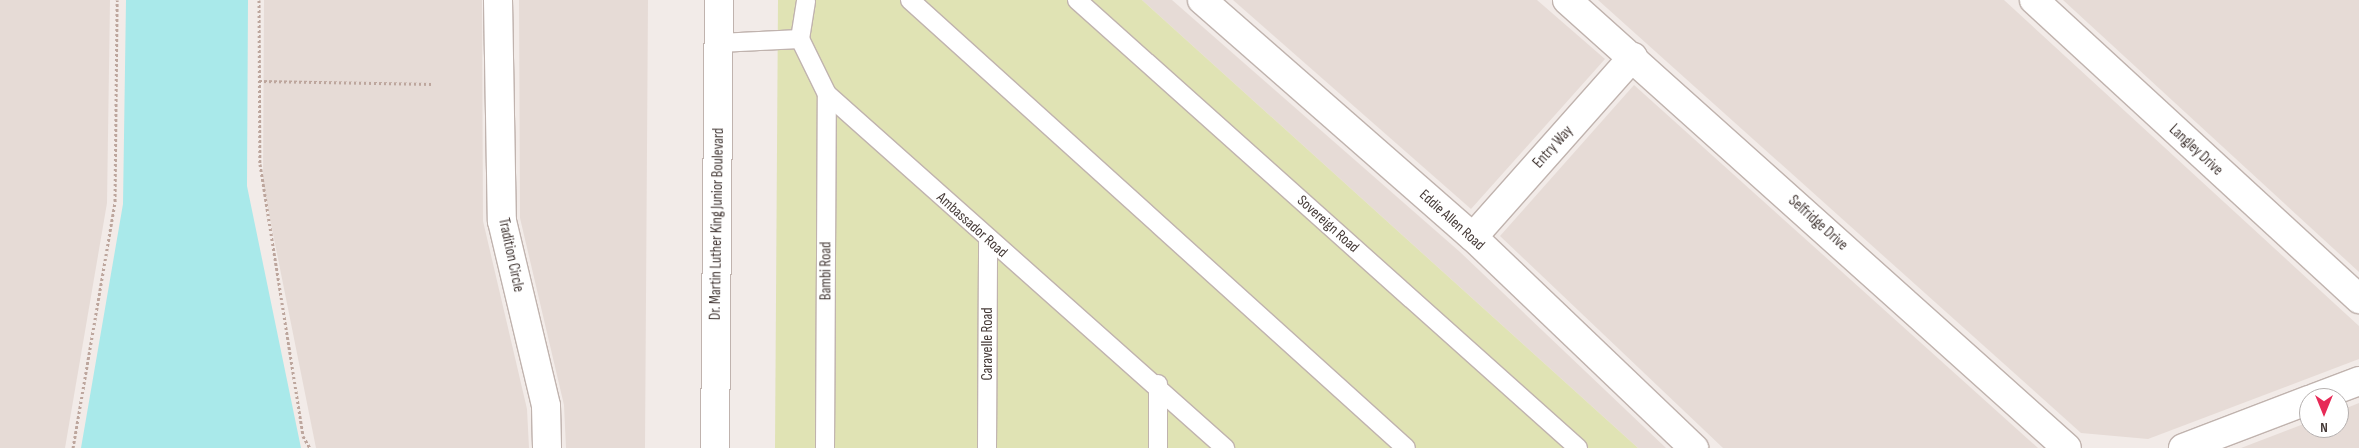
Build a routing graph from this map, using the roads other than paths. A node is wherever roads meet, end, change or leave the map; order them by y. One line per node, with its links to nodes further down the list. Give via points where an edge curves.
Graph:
1 (498, 0): 20 (street, Tradition Circle, via 502,221 546,406)
2 (719, 0): 10 (street, Dr. Martin Luther King Junior Boulevard)
3 (806, 0): 9 (lane)
4 (910, 0): 26 (lane)
5 (1077, 0): 27 (lane, Sovereign Road)
6 (1202, 0): 13 (street, Eddie Allen Road)
7 (1567, 0): 11 (street, Selfridge Drive)
8 (2034, 0): 15 (street, Langley Drive)
9 (800, 39): 10 (lane); 12 (lane, Ambassador Road)
10 (719, 44): 21 (street, Dr. Martin Luther King Junior Boulevard)
11 (1633, 57): 13 (street, Entry Way); 29 (street, Selfridge Drive)
12 (827, 94): 14 (lane, Ambassador Road); 22 (lane, Bambi Road)
13 (1472, 237): 28 (street, Eddie Allen Road)
14 (988, 240): 17 (lane, Ambassador Road); 23 (lane, Caravelle Road)
15 (2359, 299)
16 (2359, 381): 18 (street)
17 (1158, 384): 24 (lane); 25 (lane, Ambassador Road)
18 (2340, 388)
19 (2299, 404): 30 (street)
20 (547, 448)
21 (715, 448)
22 (825, 448)
23 (987, 448)
24 (1158, 448)
25 (1225, 448)
26 (1406, 448)
27 (1578, 448)
28 (1694, 448)
29 (2067, 448)
30 (2183, 448)

